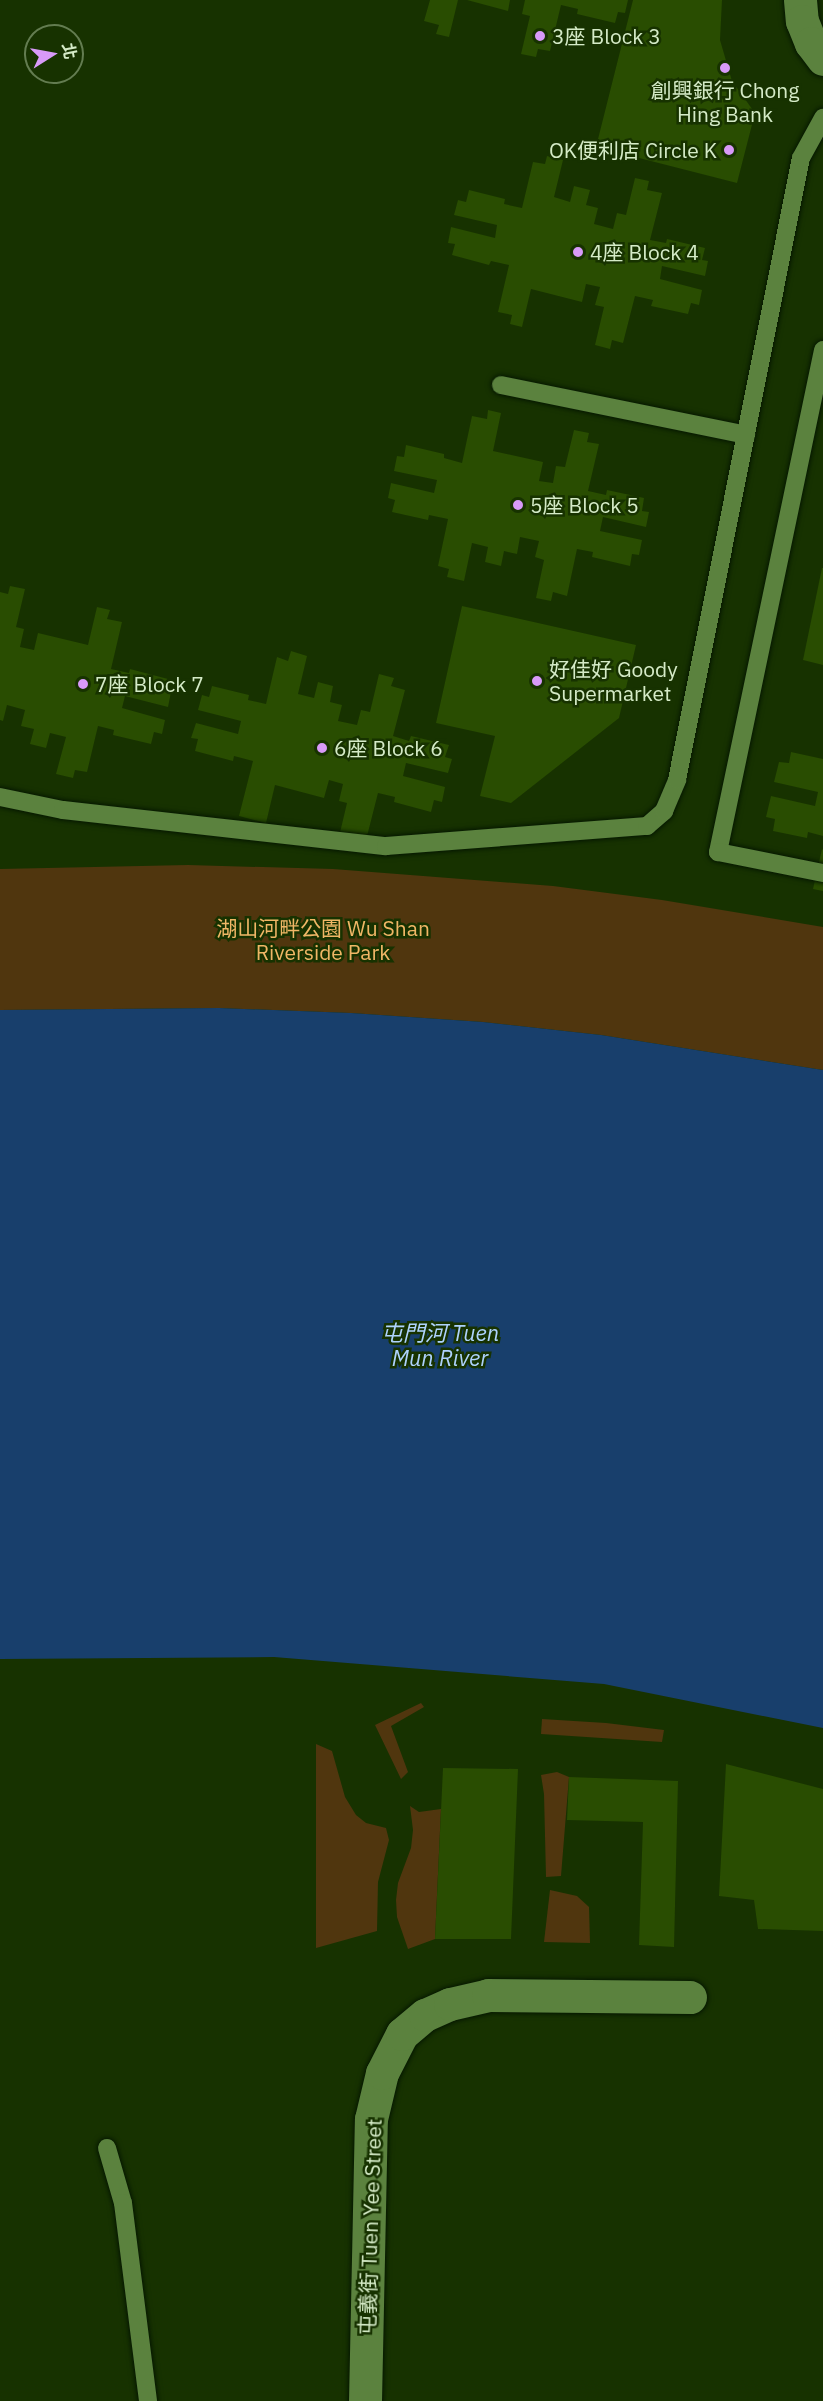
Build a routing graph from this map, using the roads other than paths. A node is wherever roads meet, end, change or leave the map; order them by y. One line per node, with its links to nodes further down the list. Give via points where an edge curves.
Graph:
1 (800, 0): 2 (street, via 805,28)
2 (823, 59)
3 (823, 118): 6 (lane, via 801,158)
4 (823, 350): 8 (lane, via 718,852)
5 (501, 385): 6 (lane)
6 (746, 435): 7 (lane, via 677,780 664,811 647,826 386,846 63,810)
7 (0, 797)
8 (823, 873)
9 (690, 1997): 12 (street, 屯義街 Tuen Yee Street, via 488,1995 425,2015 402,2034 382,2073 371,2119)
10 (107, 2148): 11 (lane, via 123,2203)
11 (148, 2401)
12 (365, 2401)

